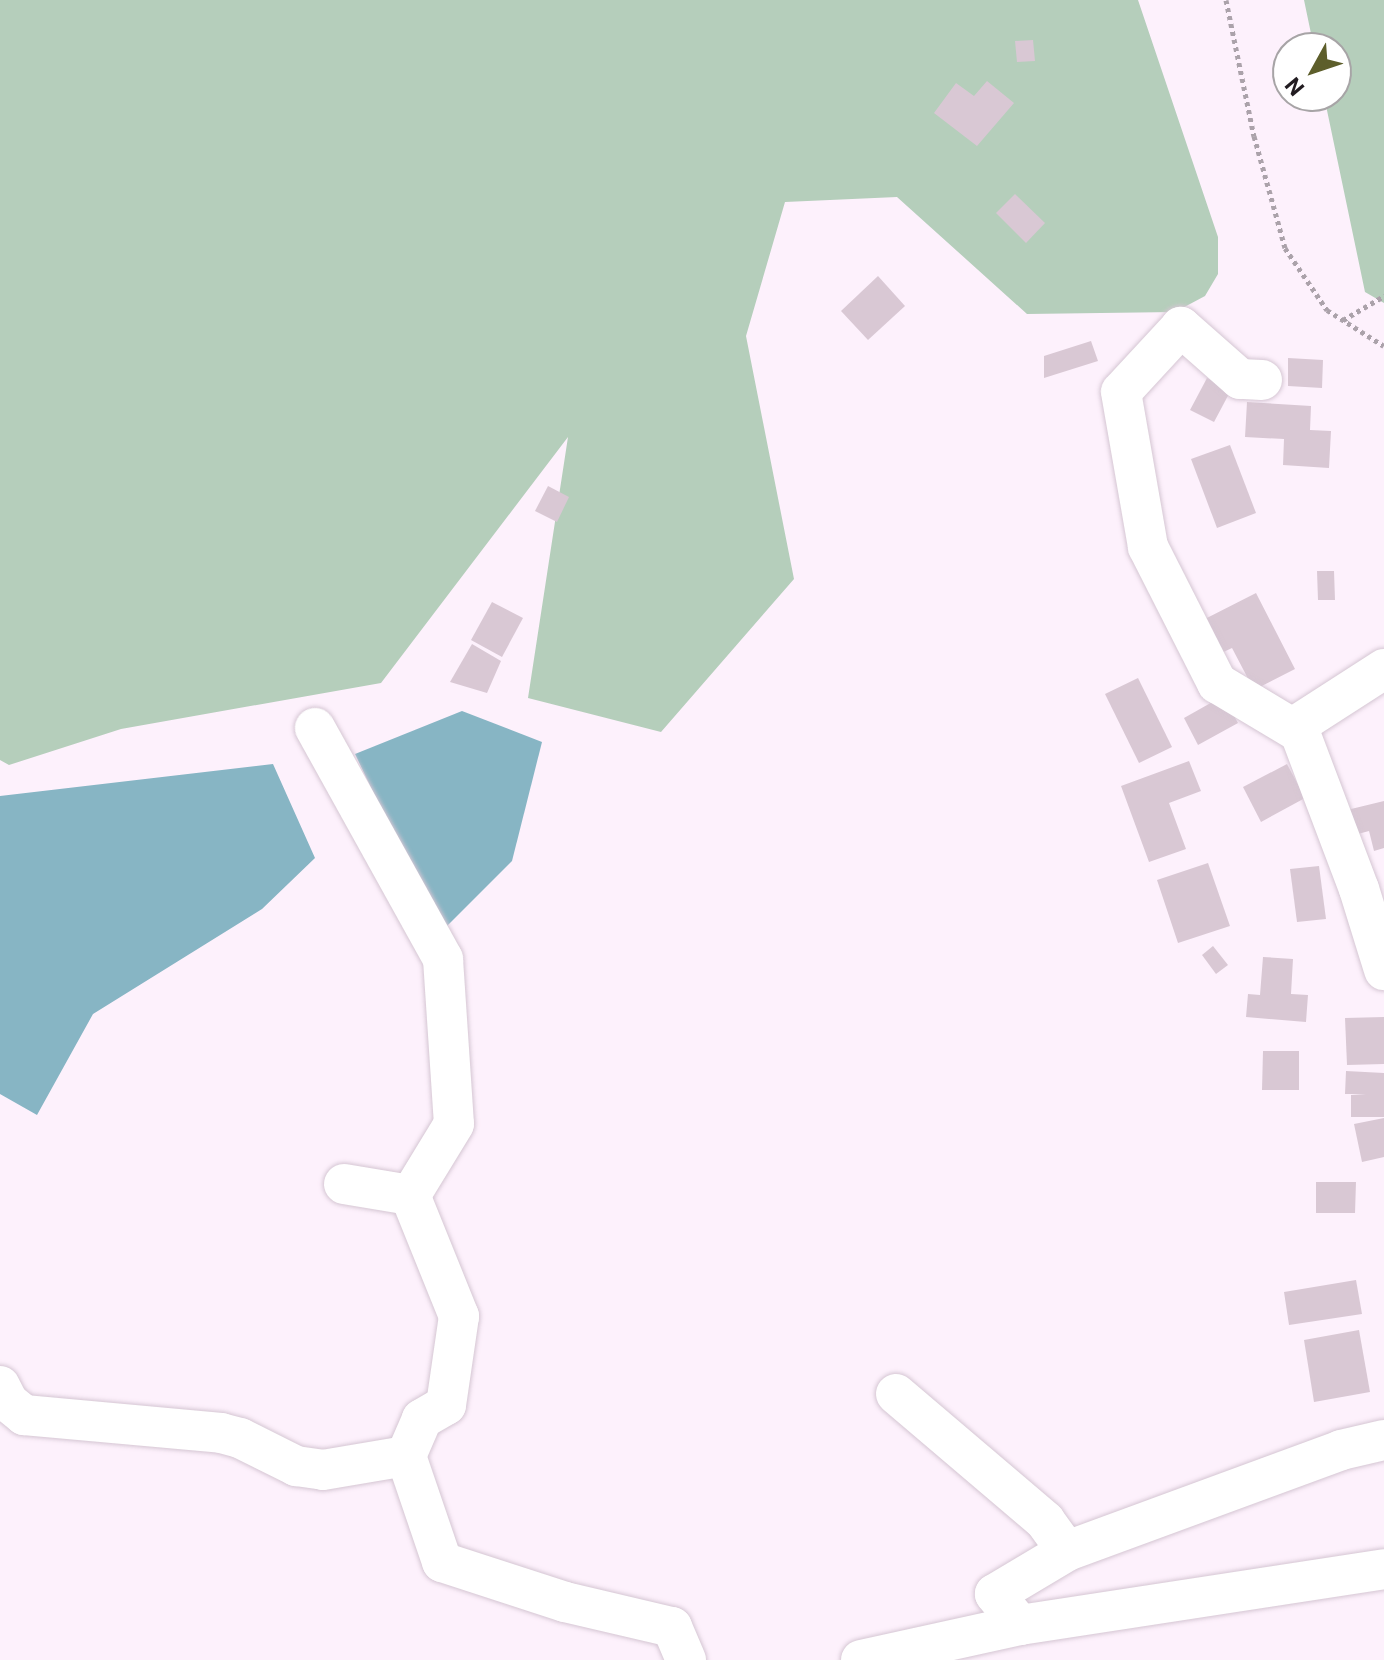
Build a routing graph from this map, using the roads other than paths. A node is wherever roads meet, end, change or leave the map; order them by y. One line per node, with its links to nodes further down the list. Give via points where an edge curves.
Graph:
1 (1262, 380): 4 (street, via 1240,379 1181,327 1121,392 1148,547 1217,683)
2 (1384, 669): 4 (street, via 1297,725)
3 (315, 728): 7 (street, via 443,959 454,1124)
4 (1299, 732): 5 (street)
5 (1384, 970)
6 (344, 1184): 7 (street)
7 (410, 1196): 11 (street, via 459,1316 446,1405 422,1419)
8 (0, 1386): 11 (street, via 8,1402 24,1415 221,1433 296,1466 323,1470)
9 (896, 1394): 12 (street, via 1045,1521)
10 (1384, 1440): 12 (street, via 1341,1450)
11 (406, 1456): 15 (street, via 442,1562 565,1602 672,1627)
12 (1067, 1551): 14 (street, via 995,1594)
13 (1384, 1569): 14 (street)
14 (1020, 1625): 16 (street)
15 (686, 1660)
16 (861, 1660)

